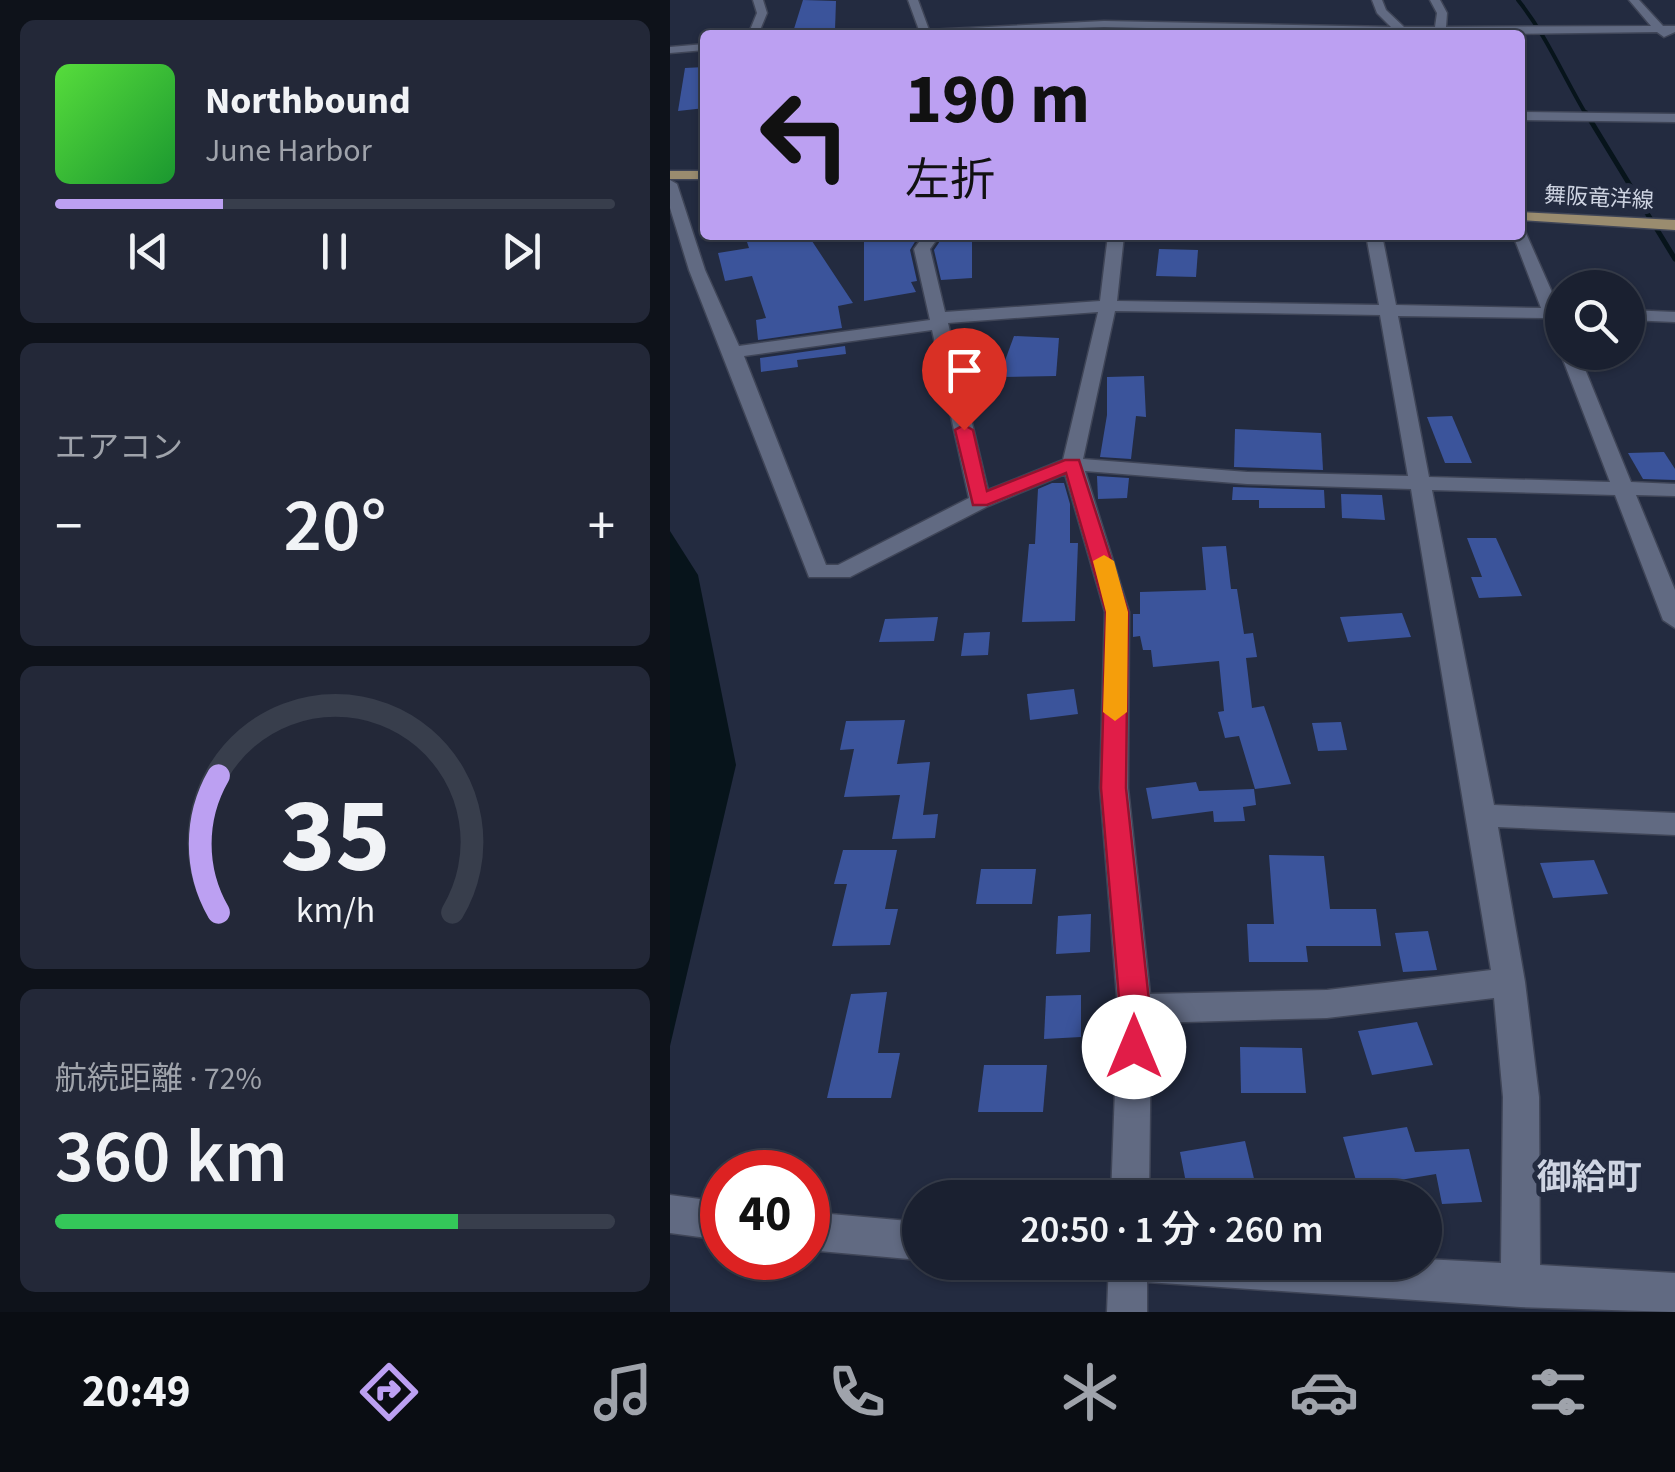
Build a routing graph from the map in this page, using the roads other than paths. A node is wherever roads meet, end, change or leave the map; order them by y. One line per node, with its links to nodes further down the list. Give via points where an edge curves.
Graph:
1 (758, 0): 9 (street, via 762,13)
2 (913, 0): 10 (street)
3 (1377, 0): 13 (street)
4 (1435, 0): 14 (street, via 1442,13)
5 (1634, 0): 7 (street)
6 (1104, 23): 11 (street); 12 (street)
7 (1660, 28): 8 (street); 15 (street); 16 (street)
8 (1675, 28)
9 (755, 30)
10 (924, 30)
11 (990, 30)
12 (1184, 30)
13 (1402, 30)
14 (1438, 30)
15 (1525, 30)
16 (1675, 46)
17 (700, 47): 18 (street)
18 (670, 50)
19 (1525, 116): 20 (street)
20 (1675, 118)
21 (670, 175): 22 (main road)
22 (700, 175)
23 (670, 184): 37 (street)
24 (1525, 216): 25 (main road, 舞阪竜洋線)
25 (1675, 225)
26 (928, 240): 36 (street, via 922,249)
27 (1115, 240): 31 (street)
28 (1375, 240): 32 (street)
29 (1523, 240): 30 (street)
30 (1545, 286)
31 (1108, 306): 32 (street); 36 (street); 39 (street)
32 (1386, 313): 33 (street); 40 (street)
33 (1545, 313)
34 (1645, 315): 35 (street)
35 (1675, 316)
36 (939, 321): 37 (street); 43 (street)
37 (733, 352): 43 (street, via 818,572 842,572)
38 (1576, 370): 41 (street)
39 (1072, 464): 40 (street); 43 (street); 48 (street, via 1117,612 1114,788)
40 (1418, 484): 41 (street); 45 (street)
41 (1622, 489): 42 (street); 44 (street)
42 (1675, 490)
43 (980, 501)
44 (1675, 620)
45 (1482, 815): 46 (street); 47 (street)
46 (1675, 824)
47 (1509, 982): 48 (street, via 1326,1004); 56 (street, via 1521,1097)
48 (1135, 1010): 49 (street)
49 (1130, 1180)
50 (670, 1214): 51 (street)
51 (700, 1218)
52 (830, 1232): 53 (street)
53 (902, 1240)
54 (1128, 1280): 58 (street)
55 (1414, 1280): 56 (street)
56 (1520, 1287): 57 (street)
57 (1675, 1293)
58 (1127, 1312)

